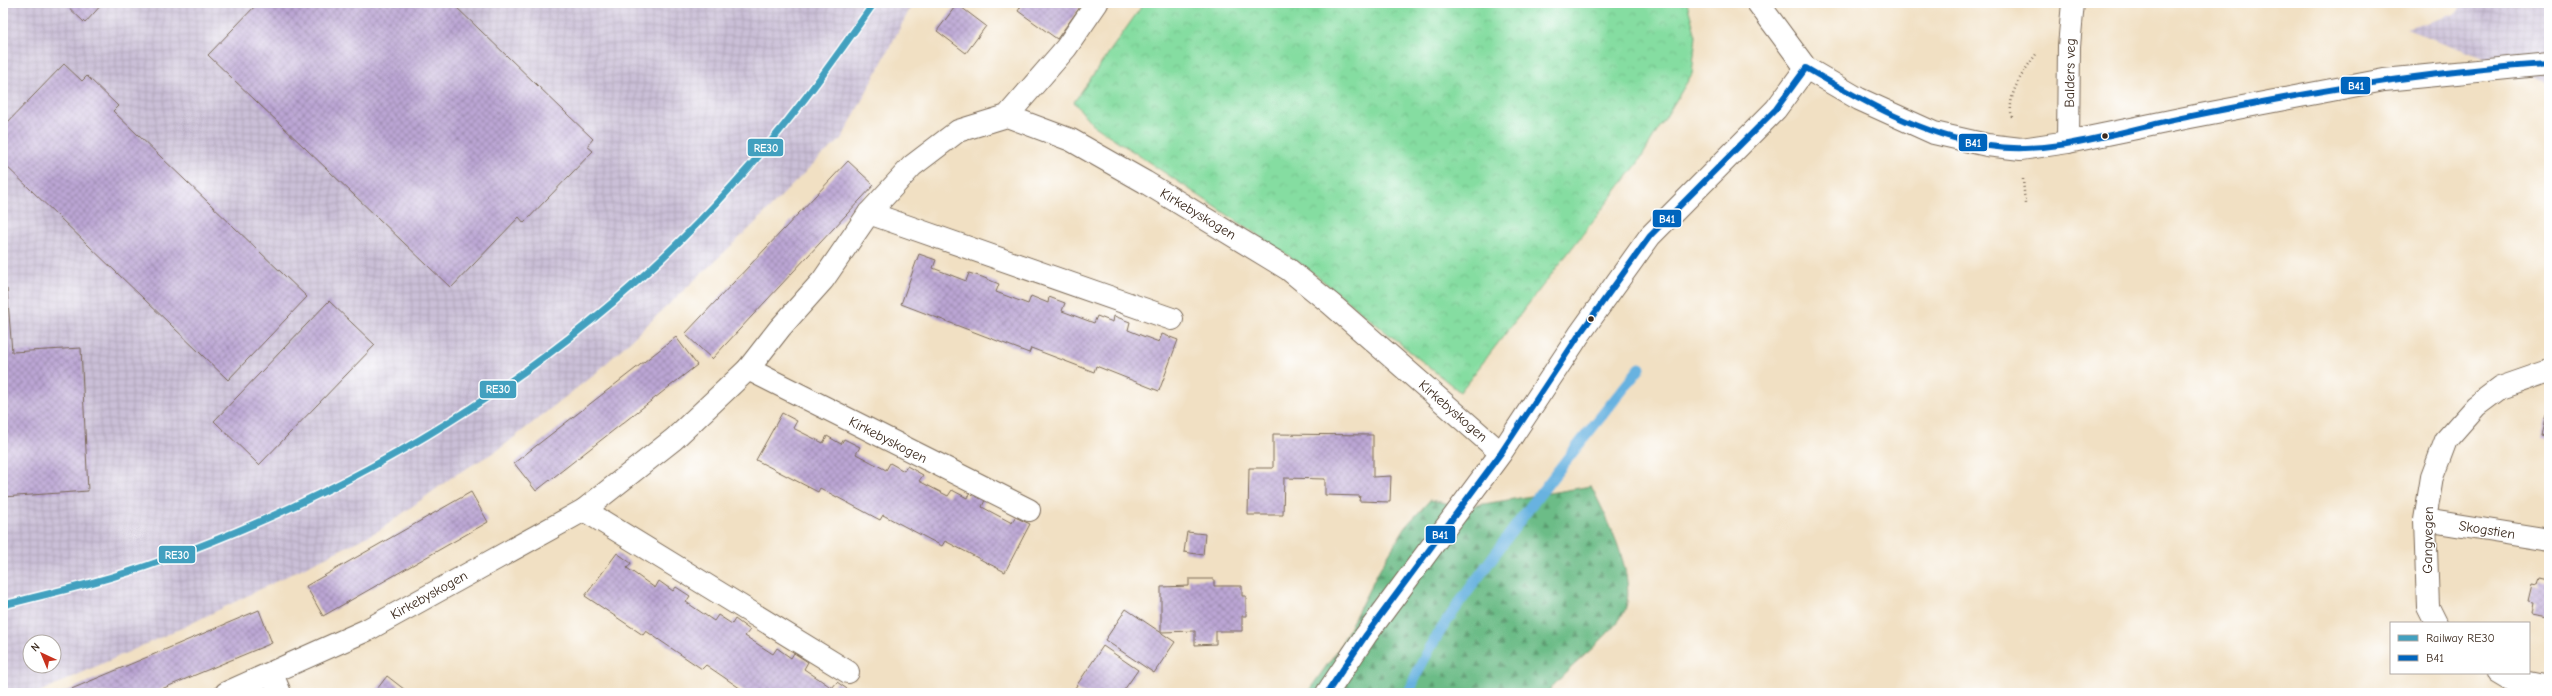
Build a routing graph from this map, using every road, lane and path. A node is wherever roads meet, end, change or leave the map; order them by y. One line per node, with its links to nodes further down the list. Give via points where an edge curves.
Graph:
1 (1097, 3): 6 (street, via 1066,48)
2 (1758, 3): 5 (street)
3 (2073, 3): 7 (street, Balders veg, via 2069,46)
4 (2549, 64): 7 (street, via 2384,80 2190,116)
5 (1806, 68): 7 (street, via 1859,99 1934,133 1987,145 2021,148); 12 (street, via 1776,109 1650,236 1579,335)
6 (1007, 116): 8 (street, Kirkebyskogen, via 958,131 912,166); 12 (street, Kirkebyskogen, via 1071,140 1288,269)
7 (2068, 142)
8 (869, 213): 9 (street); 10 (street, Kirkebyskogen, via 823,280)
9 (1172, 319)
10 (748, 369): 13 (street, Kirkebyskogen, via 674,439); 14 (street, Kirkebyskogen)
11 (2549, 371): 15 (street, Gangvegen, via 2500,388 2476,406 2446,440 2432,477)
12 (1501, 453): 23 (street, via 1366,635)
13 (584, 510): 18 (street); 20 (street, Kirkebyskogen, via 367,630)
14 (1029, 510)
15 (2425, 520): 16 (street, Skogstien); 17 (street, Gangvegen, via 2428,607)
16 (2549, 540)
17 (2436, 622)
18 (848, 672)
19 (2500, 674): 21 (street, via 2508,679)
20 (276, 684): 22 (street, Kirkebyskogen)
21 (2549, 687)
22 (226, 693)
23 (1327, 693)

